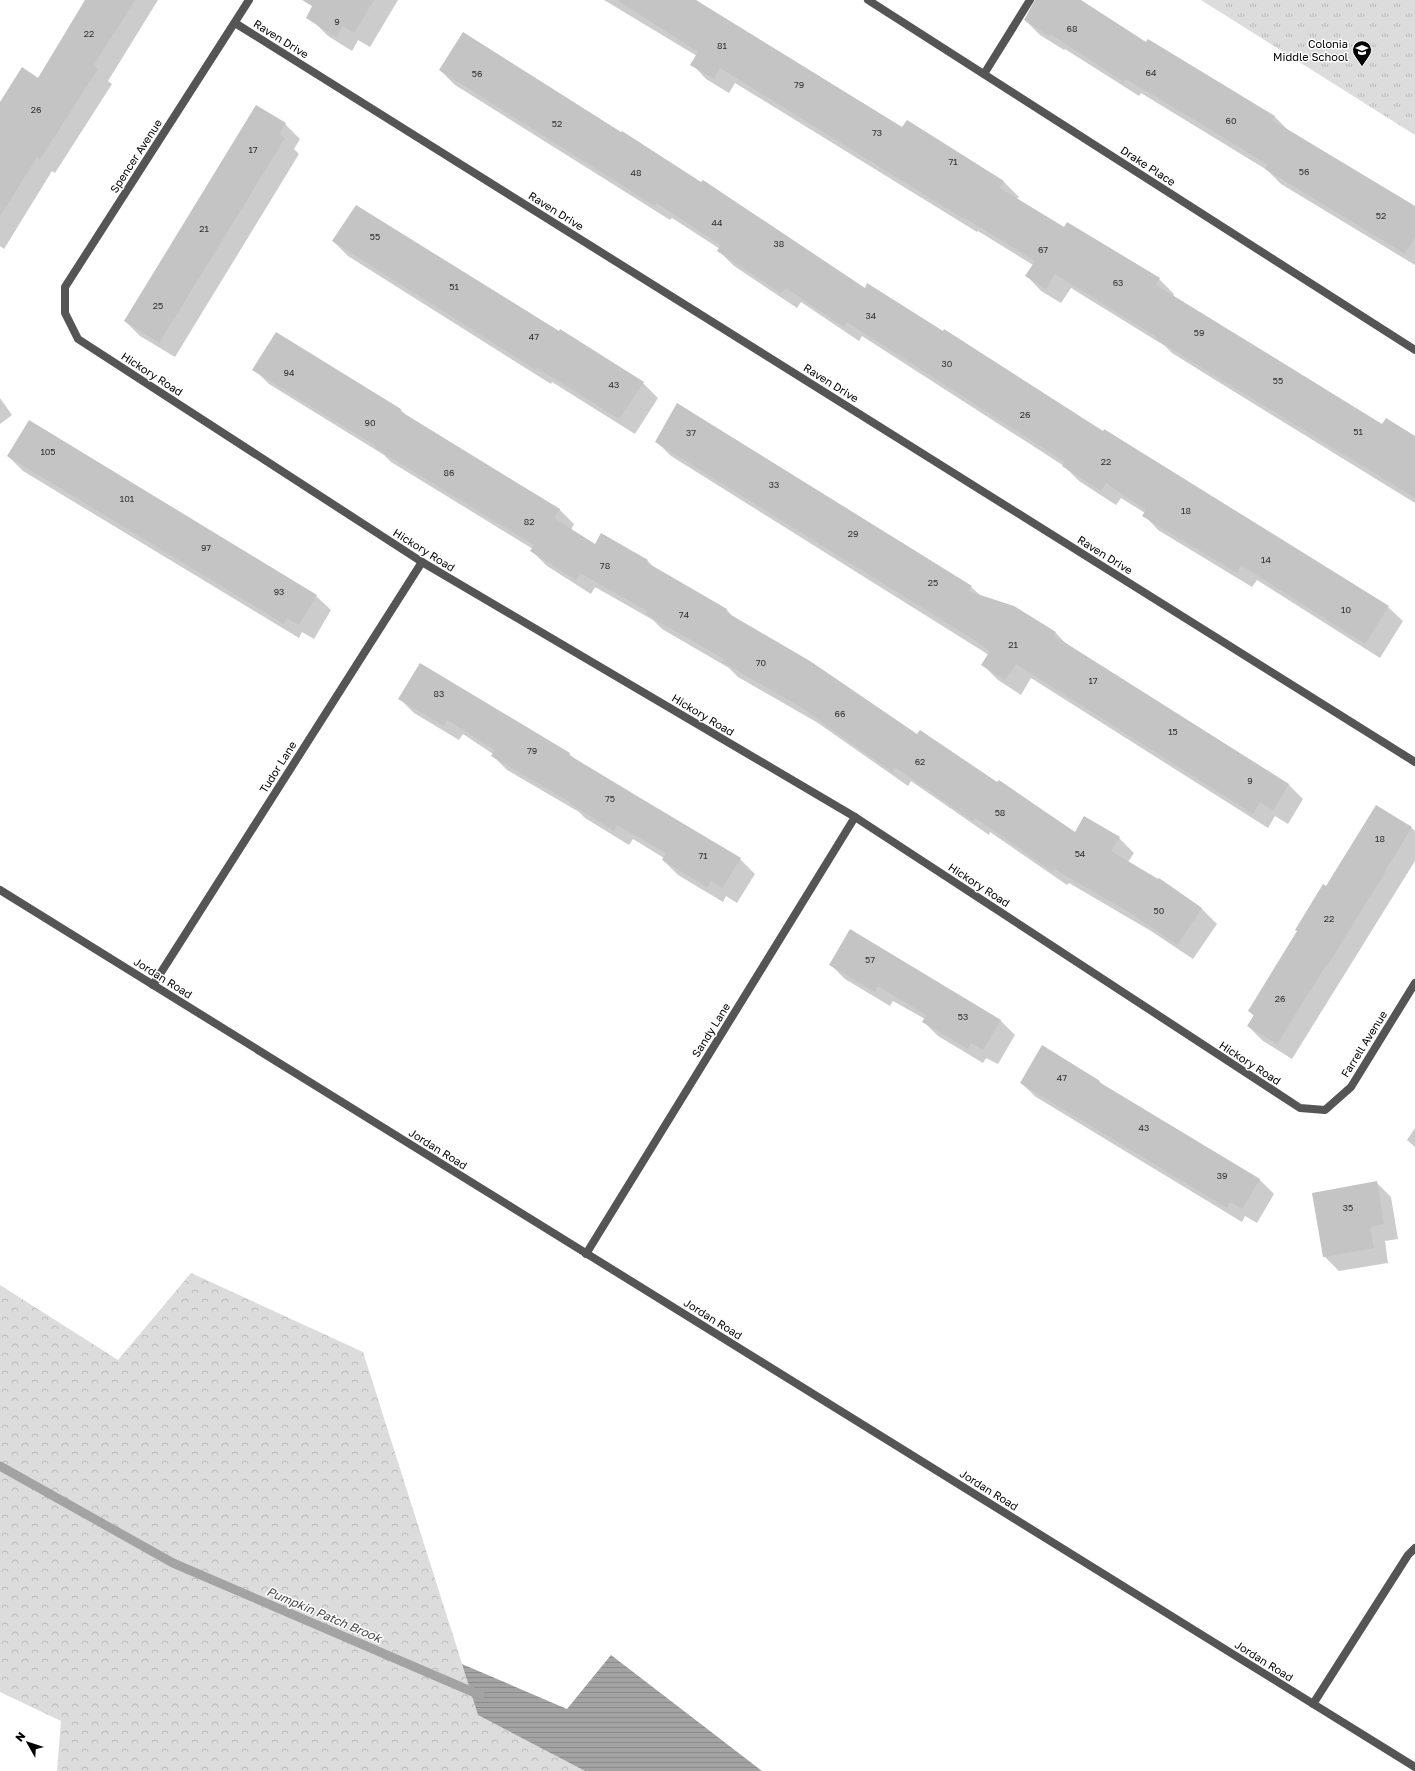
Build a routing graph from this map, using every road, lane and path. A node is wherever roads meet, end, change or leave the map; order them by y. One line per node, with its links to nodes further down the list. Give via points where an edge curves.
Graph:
1 (249, 0): 4 (street, Spencer Avenue)
2 (868, 0): 5 (street, Drake Place)
3 (1030, 0): 5 (street)
4 (235, 23): 6 (street, Spencer Avenue, via 65,287 65,313); 9 (street, Raven Drive)
5 (984, 74): 7 (street, Drake Place)
6 (74, 329): 8 (street, Hickory Road, via 78,339)
7 (1415, 350)
8 (422, 562): 10 (street, Hickory Road); 13 (street, Tudor Lane)
9 (1415, 762)
10 (855, 817): 14 (street, Hickory Road, via 1300,1108); 15 (street, Sandy Lane)
11 (0, 890): 13 (street, Jordan Road)
12 (1415, 983): 14 (street, Farrell Avenue, via 1351,1087)
13 (153, 984): 15 (street, Jordan Road)
14 (1325, 1110)
15 (586, 1254): 17 (street, Jordan Road)
16 (1415, 1548): 17 (street, via 1408,1554)
17 (1313, 1704): 18 (street, Jordan Road)
18 (1415, 1767)

